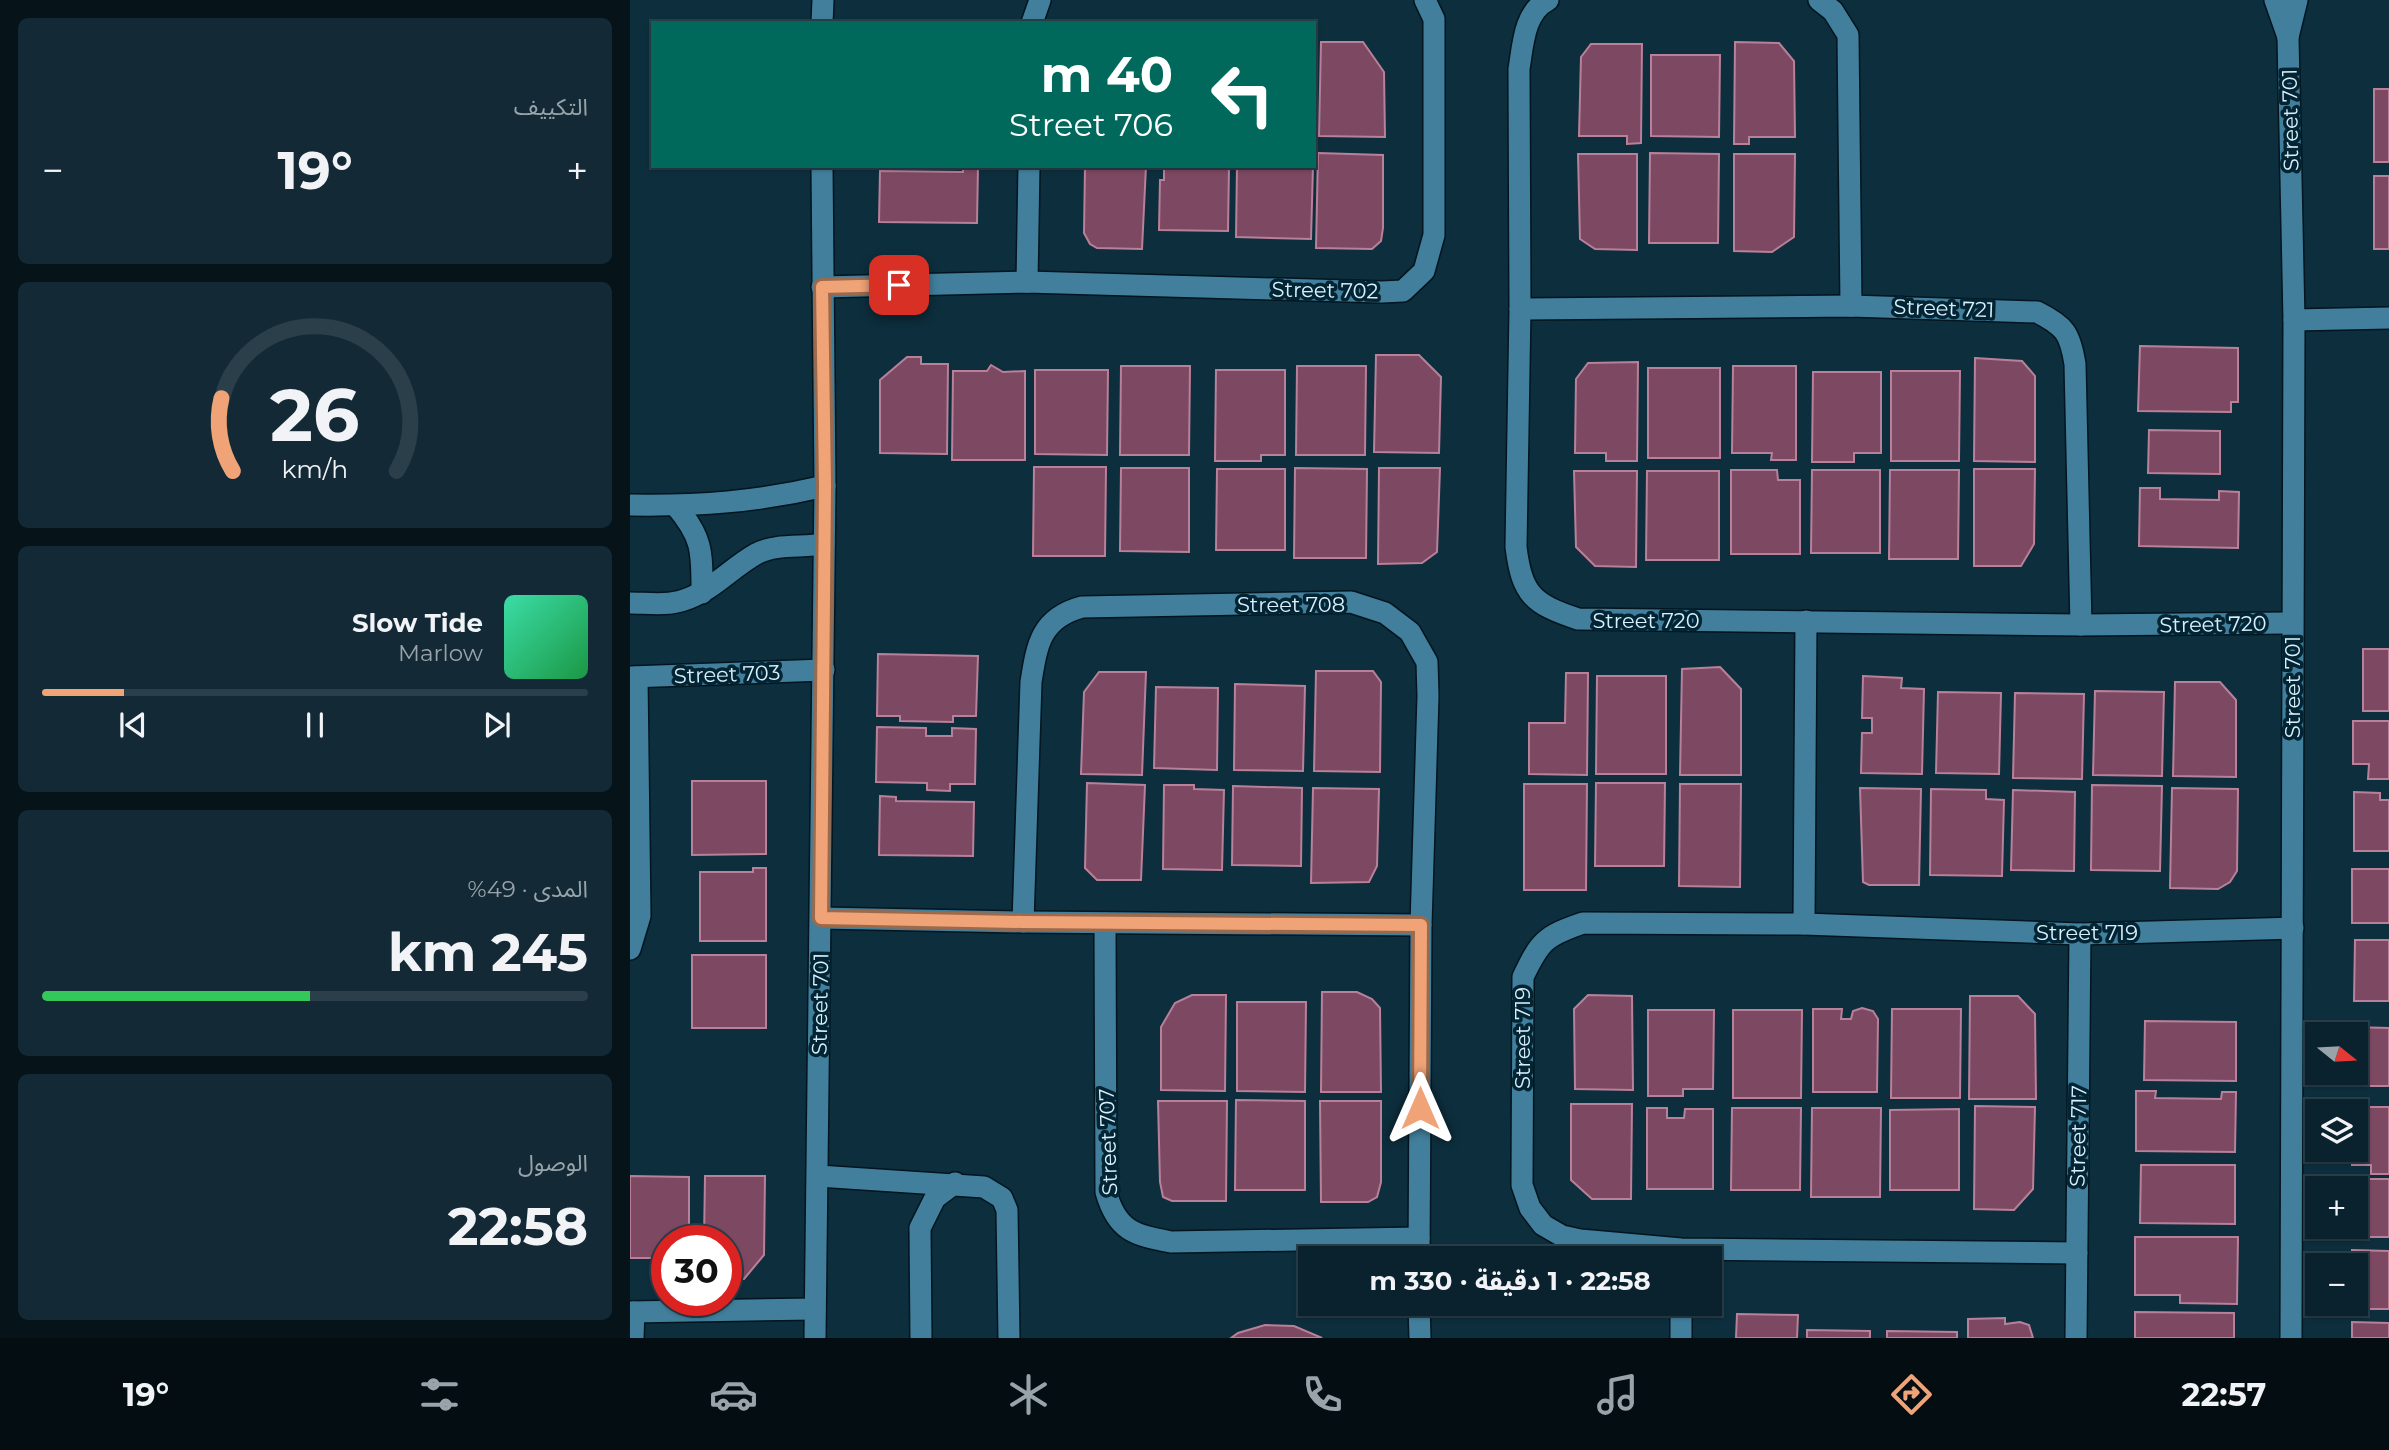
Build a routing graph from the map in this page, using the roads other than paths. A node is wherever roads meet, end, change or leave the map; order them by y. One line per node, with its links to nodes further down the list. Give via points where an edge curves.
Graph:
1 (822, 0): 8 (street)
2 (1040, 0): 9 (street)
3 (1425, 0): 13 (street, Street 702, via 1434,19 1434,235 1424,271 1403,291)
4 (1548, 0): 16 (street, Street 720, via 1538,5 1525,31 1519,69)
5 (1819, 0): 15 (street, via 1833,11 1848,35)
6 (2275, 0): 10 (street, Street 701)
7 (2297, 0): 10 (street, Street 701)
8 (822, 21)
9 (1033, 21)
10 (2288, 37): 18 (street, Street 701)
11 (822, 168): 14 (street, Street 701)
12 (1029, 168): 13 (street)
13 (1027, 282): 14 (street, Street 702)
14 (822, 287): 19 (street, Street 701)
15 (1851, 306): 16 (street, Street 721); 27 (street, Street 721, via 2037,312 2059,323 2071,340 2075,364)
16 (1520, 309): 25 (street, Street 720, via 1516,547 1529,594 1549,610 1578,619)
17 (2389, 318): 18 (street)
18 (2294, 320): 26 (street, Street 701)
19 (825, 486): 21 (street, via 751,500); 22 (street, Street 701)
20 (630, 505): 21 (street)
21 (676, 506): 23 (street, via 702,548)
22 (824, 544): 23 (street, via 757,553); 28 (street, Street 701)
23 (702, 593): 24 (street, via 682,601)
24 (630, 603)
25 (1806, 621): 27 (street, Street 720); 33 (street)
26 (2292, 623): 27 (street, Street 720); 35 (street, Street 701)
27 (2081, 625)
28 (824, 670): 29 (street, Street 703); 30 (street, Street 701)
29 (633, 677): 37 (street, via 640,916)
30 (821, 918): 31 (street); 38 (street, Street 701)
31 (1023, 922): 32 (street); 34 (street, Street 708, via 1031,682 1036,646 1047,626 1069,610 1083,607 1352,602 1385,613 1410,632 1427,662)
32 (1105, 923): 34 (street); 40 (street, Street 707, via 1106,1192 1121,1226 1171,1242)
33 (1804, 924): 36 (street, Street 719); 42 (street, Street 719, via 1583,923 1542,941 1523,977 1522,1185 1530,1208 1543,1225 1562,1236)
34 (1421, 925): 41 (street, Street 708)
35 (2293, 928): 36 (street, Street 719); 56 (street, Street 701)
36 (2080, 934): 44 (street, Street 717)
37 (630, 949)
38 (818, 1175): 39 (street); 45 (street, Street 701)
39 (955, 1183): 51 (street, via 935,1198 920,1228); 52 (street, via 984,1187 1002,1198 1007,1210)
40 (1336, 1246)
41 (1419, 1246)
42 (1627, 1246)
43 (1722, 1253): 44 (street, Street 719)
44 (2077, 1253): 55 (street, Street 717)
45 (816, 1309): 46 (street); 50 (street, Street 701)
46 (632, 1312): 49 (street)
47 (1419, 1316): 53 (street)
48 (1681, 1316): 54 (street)
49 (634, 1338)
50 (816, 1338)
51 (920, 1338)
52 (1009, 1338)
53 (1420, 1338)
54 (1681, 1338)
55 (2076, 1338)
56 (2291, 1338)

